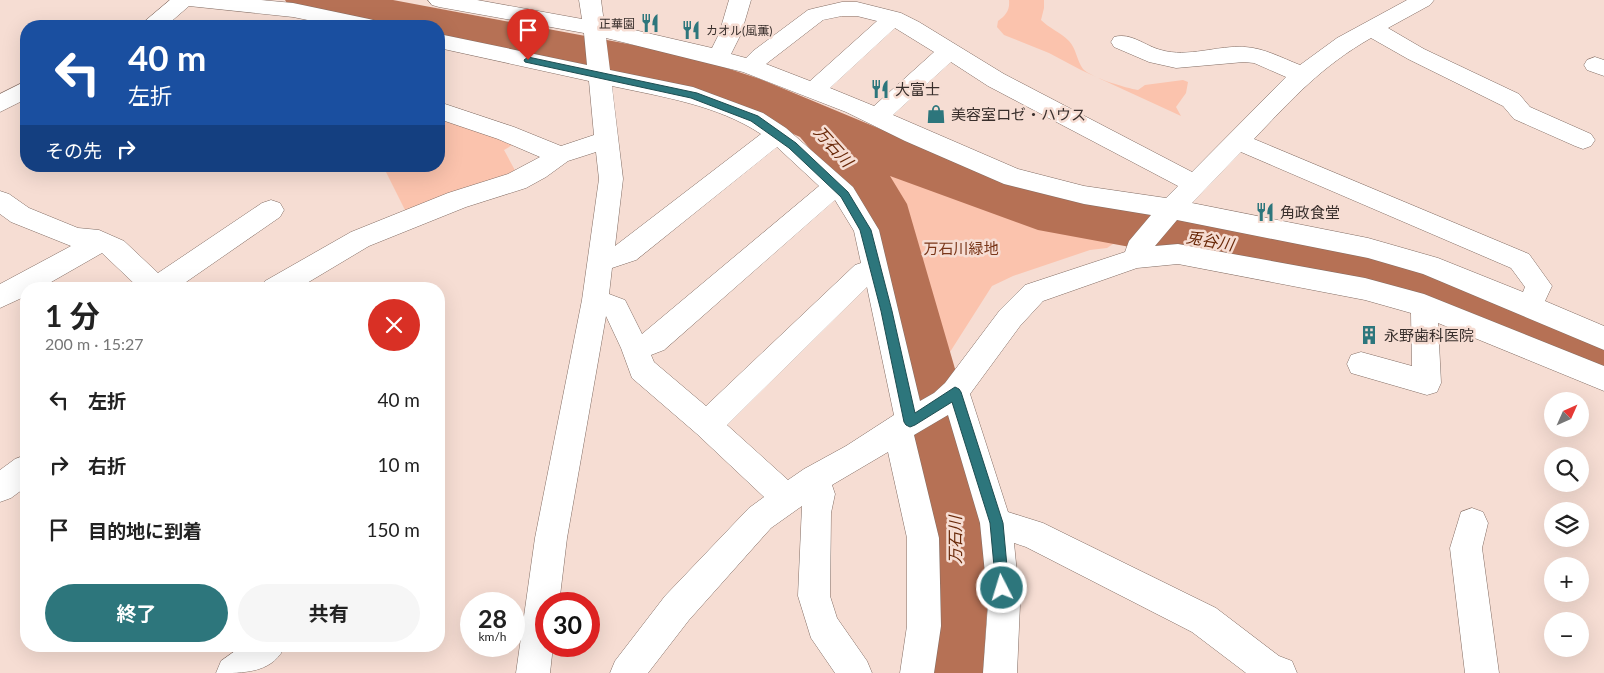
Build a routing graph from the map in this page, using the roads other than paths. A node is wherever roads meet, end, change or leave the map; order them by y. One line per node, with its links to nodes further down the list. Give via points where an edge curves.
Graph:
1 (439, 0): 11 (street)
2 (590, 0): 11 (street)
3 (740, 0): 15 (street, via 730,34)
4 (1423, 0): 10 (street)
5 (192, 1): 7 (street); 8 (street); 9 (street, via 293,10)
6 (893, 18): 14 (street); 16 (street, via 857,9 816,15); 19 (street)
7 (162, 20)
8 (180, 20)
9 (315, 20)
10 (1372, 29): 18 (street, via 1312,65); 26 (street, via 1511,100 1522,113)
11 (594, 33): 15 (street); 17 (street)
12 (445, 42): 17 (street)
13 (1122, 42): 18 (street, via 1157,57 1176,60 1244,54 1258,56)
14 (949, 51): 23 (street); 29 (street, via 996,80)
15 (718, 57): 16 (street)
16 (751, 66): 19 (street)
17 (600, 72): 24 (street, via 693,95 755,119); 25 (street)
18 (1302, 75): 27 (street)
19 (813, 91): 23 (street)
20 (20, 92): 21 (street)
21 (0, 104)
22 (445, 112): 28 (street)
23 (876, 116): 33 (street, via 913,136 1013,177 1084,195)
24 (778, 134): 30 (street); 35 (street, via 627,253)
25 (608, 139): 28 (street); 35 (street, via 611,178)
26 (1583, 140)
27 (1237, 141): 29 (street); 45 (street, via 1520,261 1539,286)
28 (560, 155): 40 (street, via 517,181 458,200 360,239)
29 (1195, 184): 33 (street)
30 (835, 186): 36 (street, via 844,194 866,230); 47 (street, via 654,342)
31 (0, 201): 34 (street, via 20,215 76,238)
32 (271, 210): 39 (street)
33 (1153, 232): 44 (street, via 1178,254 1365,289); 45 (street, via 1368,248 1429,265); 50 (street, via 1066,280 1034,293)
34 (99, 240): 37 (street, via 89,249); 38 (street, via 115,248)
35 (600, 261): 43 (street)
36 (876, 271): 50 (street); 51 (street, via 864,273)
37 (27, 282)
38 (152, 282)
39 (167, 282)
40 (286, 282)
41 (20, 285): 42 (street)
42 (0, 296)
43 (595, 300): 47 (street, via 615,308); 60 (street, via 551,538)
44 (1424, 306): 48 (street, via 1427,383); 49 (street)
45 (1529, 307): 46 (street)
46 (1604, 338)
47 (635, 348): 51 (street, via 642,369)
48 (1361, 364)
49 (1604, 379)
50 (926, 412): 53 (street, via 858,456); 56 (street); 63 (street, via 922,538 924,626)
51 (707, 425): 55 (street)
52 (20, 473): 54 (street)
53 (815, 479): 55 (street); 62 (street, via 820,494 816,512 814,596 823,626)
54 (0, 488)
55 (786, 498): 61 (street, via 760,518 677,608)
56 (996, 523): 64 (street, via 1004,604); 65 (street, via 1032,534 1204,620 1271,671)
57 (1472, 523): 66 (street, via 1466,548)
58 (263, 652): 59 (street)
59 (233, 673)
60 (532, 673)
61 (627, 673)
62 (855, 673)
63 (917, 673)
64 (1000, 673)
65 (1280, 673)
66 (1482, 673)

